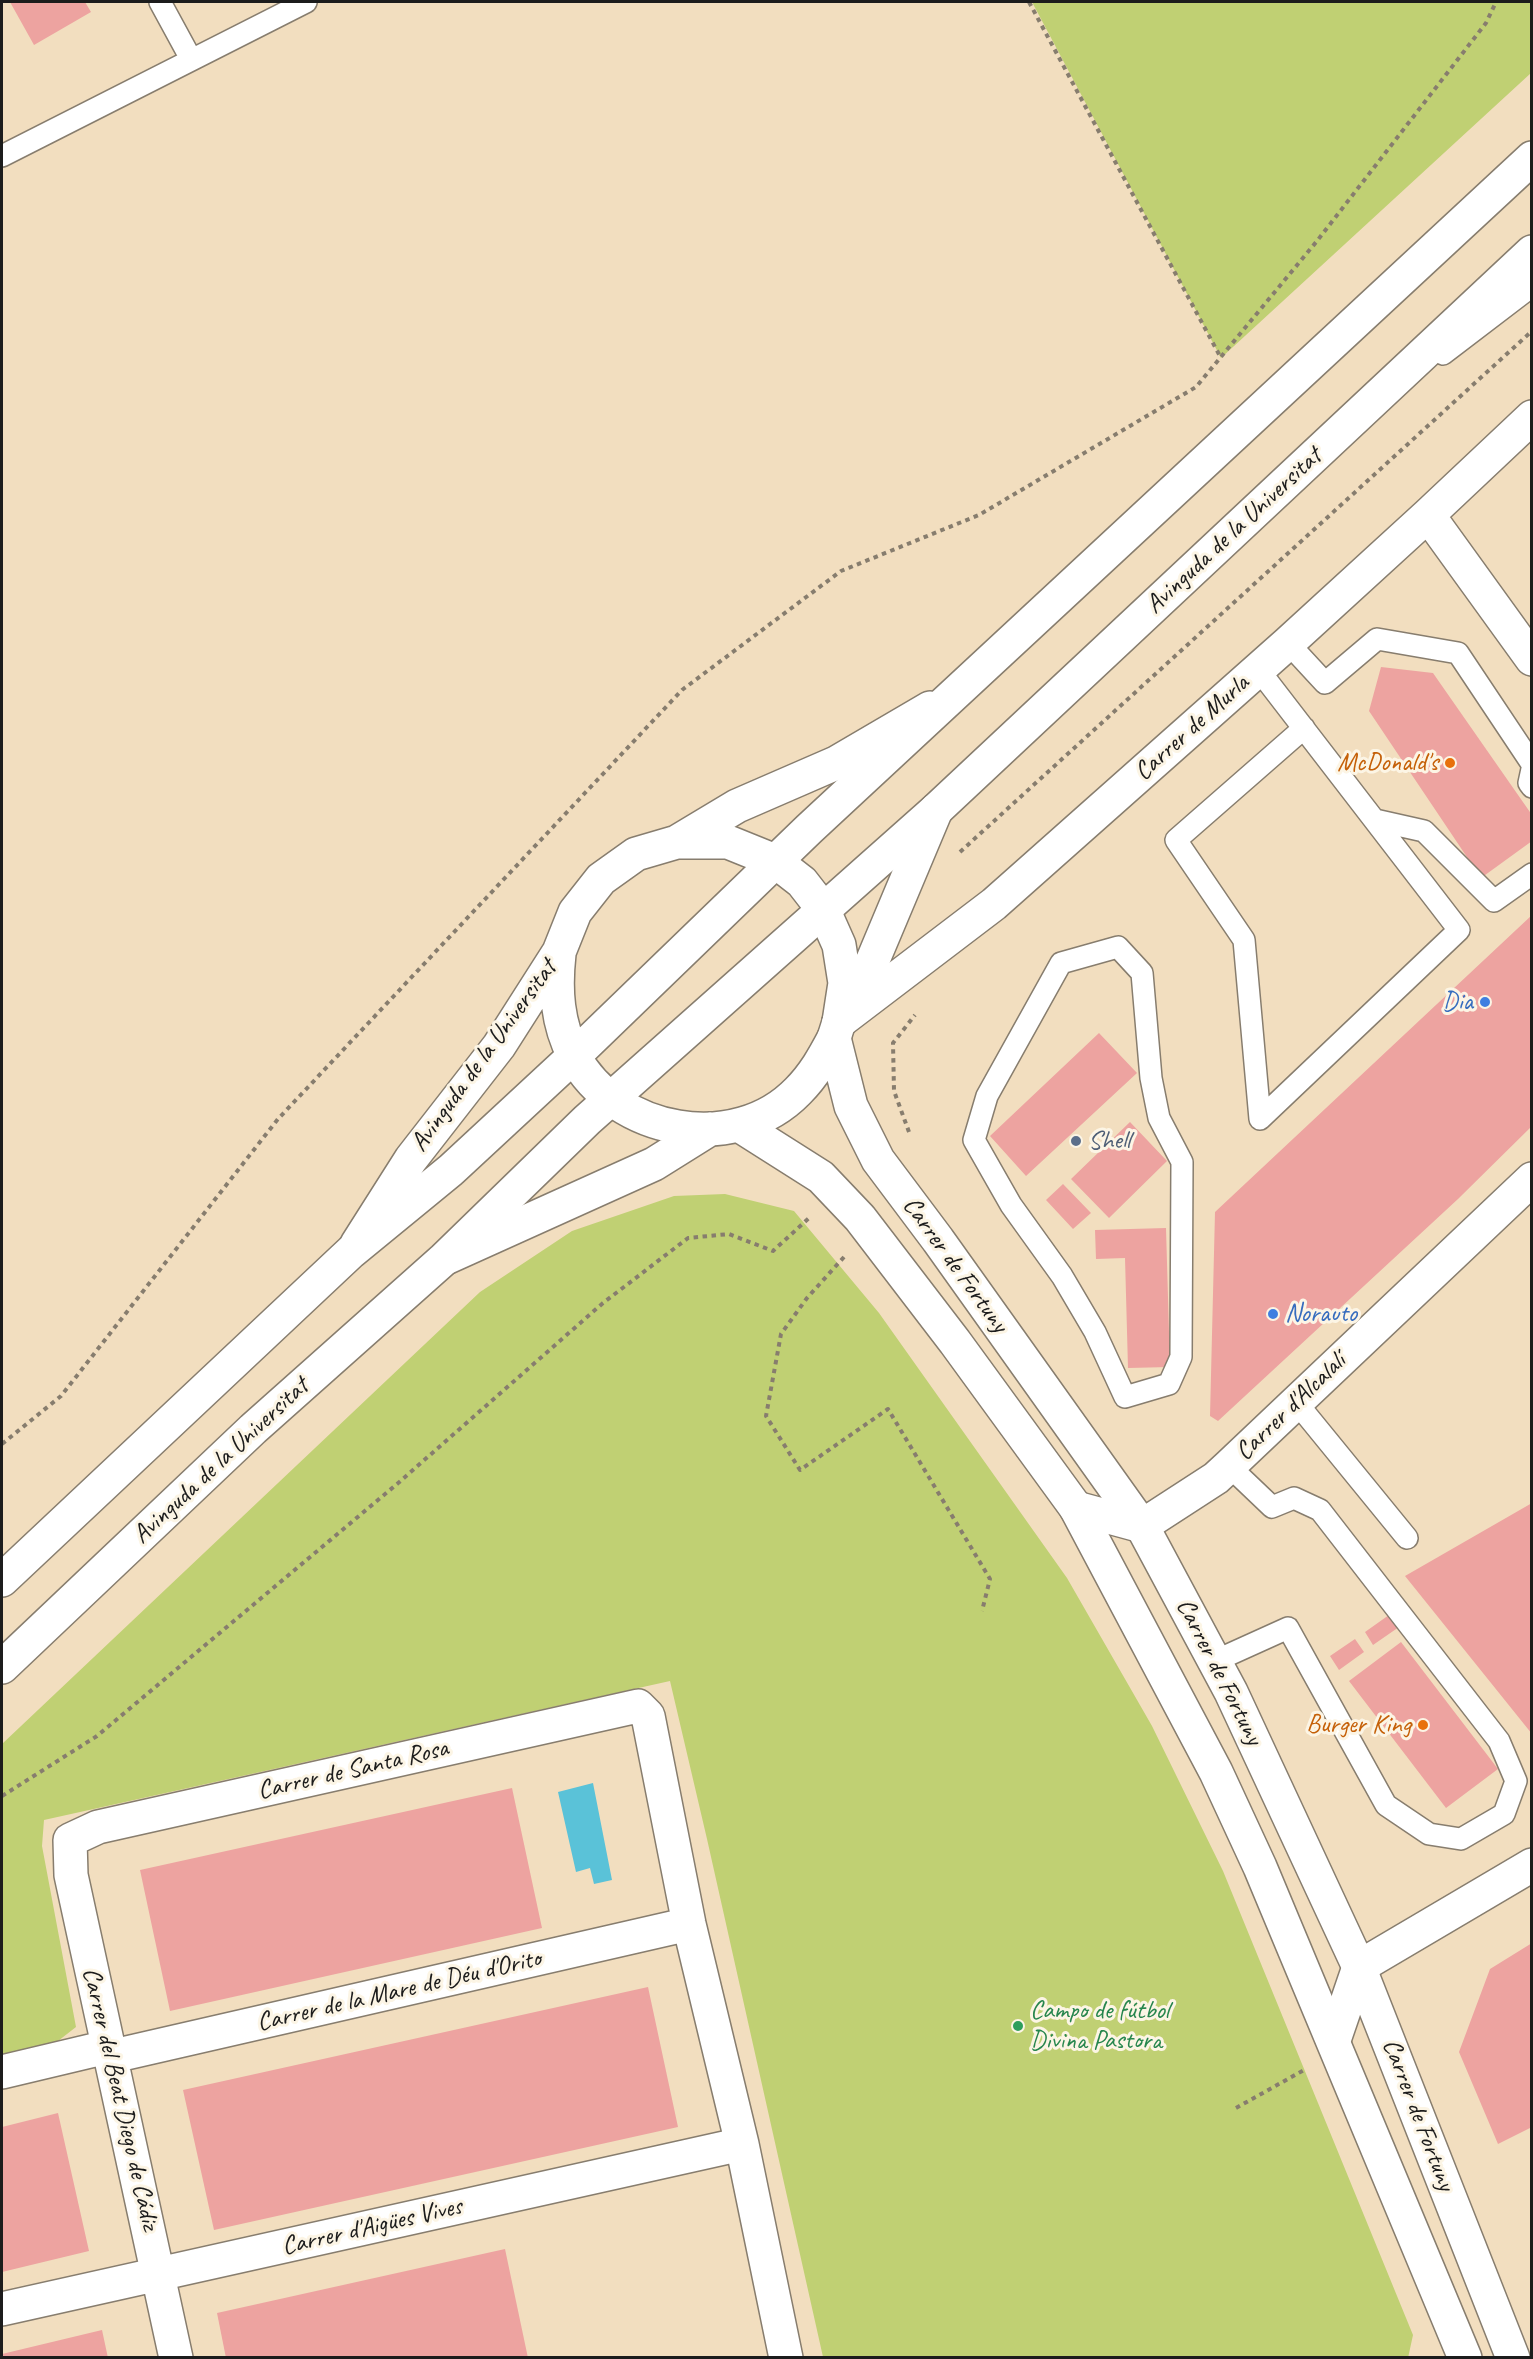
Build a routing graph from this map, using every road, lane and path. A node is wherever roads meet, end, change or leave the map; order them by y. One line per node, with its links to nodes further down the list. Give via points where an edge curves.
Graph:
1 (160, 2): 5 (lane)
2 (306, 2): 5 (lane)
3 (1029, 2): 10 (path)
4 (1496, 2): 10 (path, via 1486,23)
5 (191, 59): 6 (lane)
6 (2, 156)
7 (1532, 158): 17 (street, Avinguda de la Universitat)
8 (1532, 252): 12 (street, Avinguda de la Universitat)
9 (1532, 286): 12 (lane)
10 (1221, 358): 39 (path, via 1196,387 979,515 841,571 682,690 278,1119 61,1395)
11 (1532, 417): 13 (street, Carrer de Murla)
12 (1330, 440): 22 (street, Avinguda de la Universitat)
13 (1428, 515): 14 (street, Carrer de Murla); 15 (street)
14 (1288, 643): 16 (street, Carrer de Murla); 19 (lane, via 1325,683 1377,639 1458,653)
15 (1532, 659)
16 (1258, 669): 18 (lane); 30 (street, Carrer de Murla, via 994,904)
17 (955, 694): 24 (street, Avinguda de la Universitat, via 836,763 737,806); 25 (street, Avinguda de la Universitat)
18 (1304, 728): 23 (lane); 23 (lane, via 1176,840 1244,940 1260,1119 1459,930)
19 (1532, 764)
20 (1532, 770): 21 (lane)
21 (1532, 787)
22 (936, 810): 27 (street, Avinguda de la Universitat); 30 (street, Avinguda de la Universitat, via 870,967)
23 (1375, 820): 26 (lane, via 1424,831 1494,901)
24 (677, 842): 25 (street, Avinguda de la Universitat, via 728,842); 28 (street, Avinguda de la Universitat, via 636,854 602,879 575,912)
25 (775, 861): 27 (street, Avinguda de la Universitat, via 802,882); 31 (street, Avinguda de la Universitat)
26 (1532, 873)
27 (823, 909): 30 (street, Avinguda de la Universitat, via 839,945 845,983); 32 (street, Avinguda de la Universitat)
28 (559, 952): 31 (street, Avinguda de la Universitat, via 557,996 561,1023); 35 (street, Avinguda de la Universitat, via 499,1046 411,1159)
29 (1061, 963): 29 (lane, via 987,1096 974,1140 1011,1205 1062,1276 1095,1332 1125,1397 1169,1384 1181,1357 1182,1162 1159,1118 1150,1078 1142,973 1119,947)
30 (837, 1030): 33 (street, Avinguda de la Universitat, via 819,1067 797,1092 770,1112); 42 (street, Carrer de Fortuny, via 851,1106 878,1160)
31 (574, 1056): 32 (street, Avinguda de la Universitat, via 590,1080); 35 (street, Avinguda de la Universitat, via 451,1170)
32 (611, 1099): 33 (street, Avinguda de la Universitat, via 641,1117 675,1128); 37 (street, Avinguda de la Universitat)
33 (725, 1127): 37 (street, Avinguda de la Universitat, via 654,1164); 41 (street, Carrer de Fortuny, via 821,1177 860,1218)
34 (1532, 1179): 38 (street, Carrer d'Alcalalí)
35 (351, 1252): 44 (street, Avinguda de la Universitat)
36 (845, 1256): 45 (path, via 781,1334 766,1416 800,1470 888,1409 990,1579)
37 (444, 1258): 47 (street, Avinguda de la Universitat, via 253,1429)
38 (1296, 1402): 40 (street, Carrer d'Alcalalí); 43 (lane)
39 (2, 1444)
40 (1229, 1466): 42 (street, Carrer d'Alcalalí); 46 (lane, via 1272,1507 1294,1498 1320,1510 1499,1741 1516,1781 1504,1814 1461,1839 1428,1834 1386,1805 1288,1628)
41 (1076, 1508): 42 (street); 52 (street, Carrer de Fortuny, via 1216,1772)
42 (1142, 1526): 46 (street, Carrer de Fortuny)
43 (1407, 1538)
44 (2, 1580)
45 (982, 1611)
46 (1215, 1661): 51 (street, Carrer de Fortuny)
47 (2, 1667)
48 (70, 1840): 50 (street, Carrer de Santa Rosa, via 99,1827 638,1706 648,1716); 53 (street, Carrer del Beat Diego de Cádiz, via 70,1875)
49 (1532, 1865): 51 (street)
50 (689, 1924): 53 (street, Carrer de la Mare de Déu d'Orito); 57 (street)
51 (1359, 1967): 52 (street); 63 (street, Carrer de Fortuny)
52 (1334, 2040): 62 (street, Carrer de Fortuny)
53 (108, 2052): 55 (street, Carrer de la Mare de Déu d'Orito); 58 (street, Carrer del Beat Diego de Cádiz)
54 (1310, 2066): 56 (path)
55 (2, 2072)
56 (1236, 2108)
57 (742, 2144): 58 (street, Carrer d'Aigües Vives); 61 (street)
58 (159, 2275): 59 (street, Carrer d'Aigües Vives); 60 (street, Carrer del Beat Diego de Cádiz)
59 (2, 2309)
60 (176, 2358)
61 (786, 2358)
62 (1465, 2358)
63 (1513, 2358)

